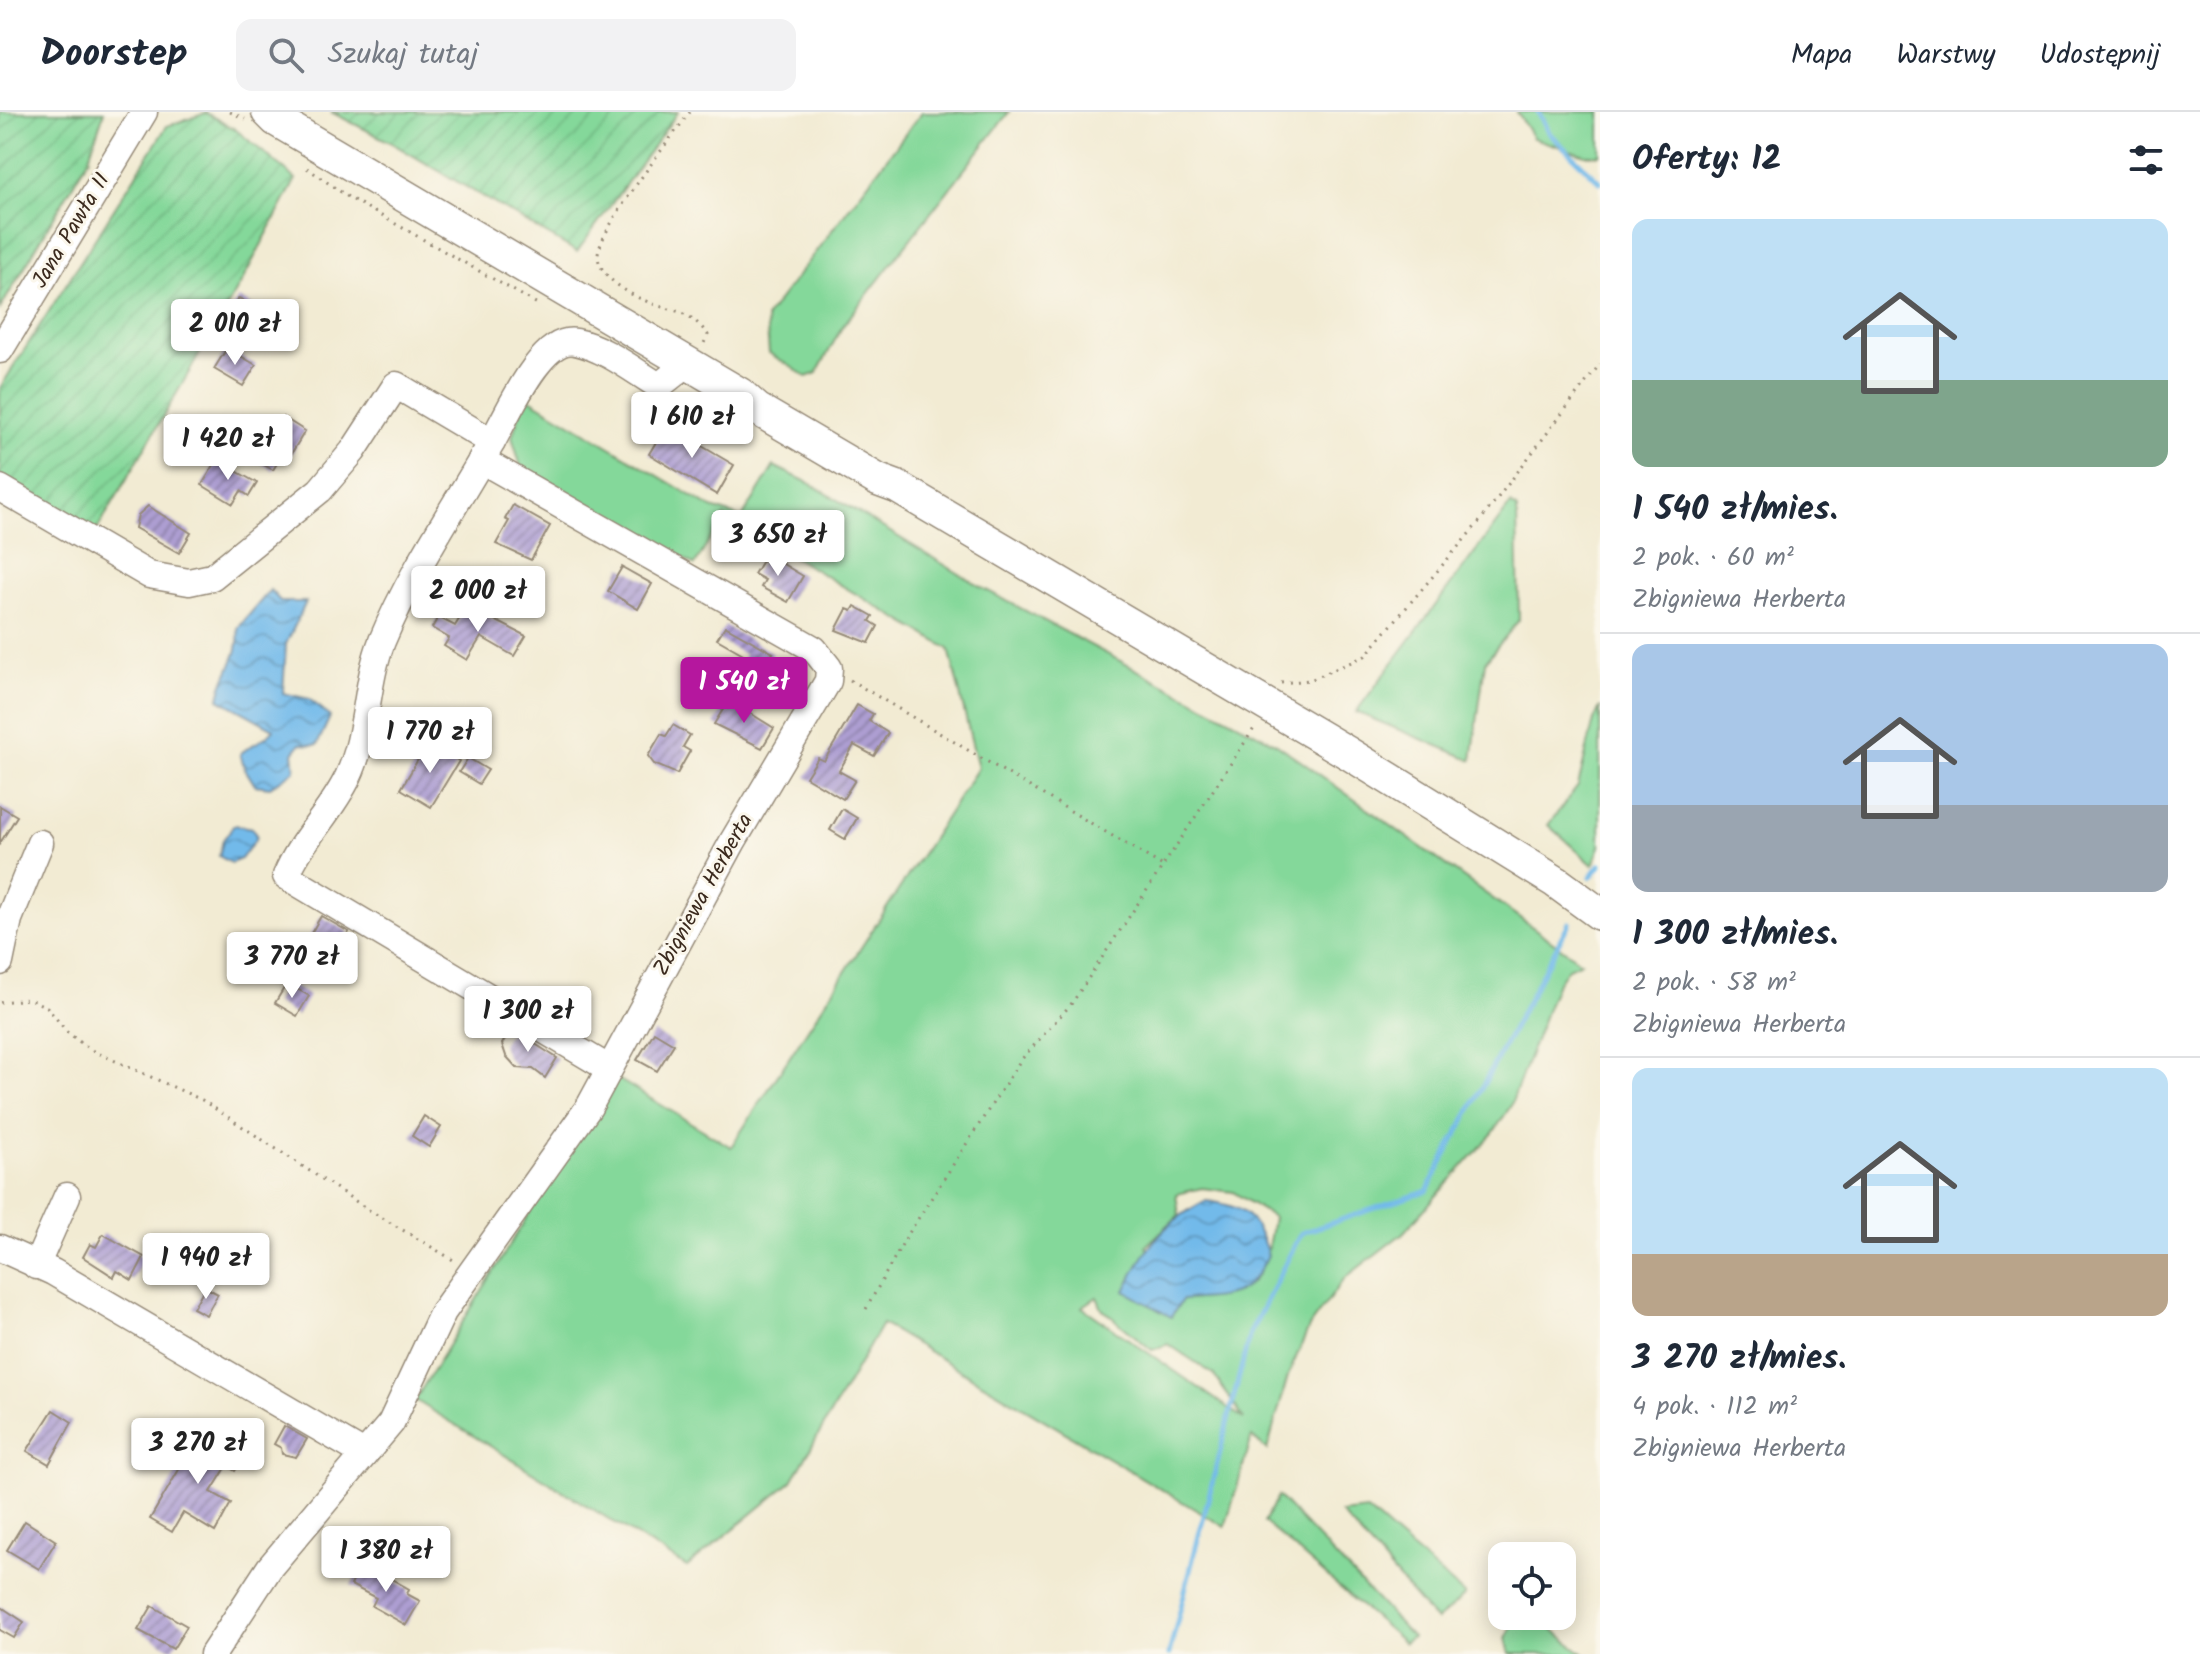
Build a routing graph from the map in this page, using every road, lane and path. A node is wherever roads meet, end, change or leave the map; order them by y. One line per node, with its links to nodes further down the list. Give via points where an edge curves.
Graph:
1 (144, 112): 4 (street, Jana Pawła II)
2 (690, 112): 5 (path, via 604,233 598,257 611,280 646,302 680,309 696,319 708,335)
3 (265, 115): 5 (main road)
4 (0, 350)
5 (688, 363): 7 (street, via 659,386 602,352 574,341 554,344); 10 (main road, via 768,416)
6 (1600, 364): 10 (path, via 1463,543 1365,656 1310,680 1274,684 1258,692)
7 (487, 451): 8 (street, via 396,385 320,490 212,577 189,582 149,575); 9 (street, via 814,649); 16 (street, via 440,528 382,642 347,779 294,855 286,876)
8 (0, 488)
9 (829, 668): 12 (path); 16 (street, Zbigniewa Herberta, via 828,681)
10 (1261, 702): 12 (path); 13 (main road, via 1531,866)
11 (40, 843): 14 (street, via 9,919)
12 (1163, 866): 21 (path, via 1072,1003 1020,1061)
13 (1600, 914)
14 (0, 962)
15 (0, 1002): 20 (path, via 29,999 47,1007 89,1049 202,1100)
16 (608, 1068): 20 (street, Zbigniewa Herberta, via 589,1107)
17 (67, 1196): 19 (street)
18 (0, 1248): 19 (street)
19 (36, 1266): 22 (street)
20 (470, 1271): 22 (street, Zbigniewa Herberta, via 443,1312 391,1423)
21 (866, 1309)
22 (364, 1454): 23 (street, Zbigniewa Herberta, via 270,1567)
23 (213, 1654)

